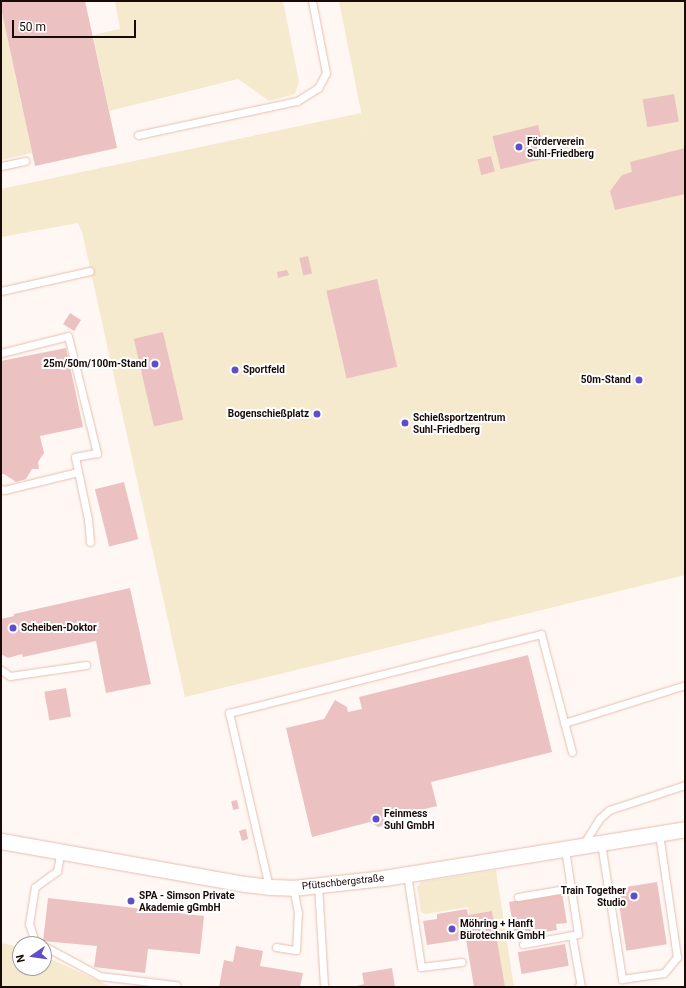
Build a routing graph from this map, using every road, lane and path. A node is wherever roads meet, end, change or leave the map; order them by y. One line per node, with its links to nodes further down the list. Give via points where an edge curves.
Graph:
1 (312, 1): 2 (lane, via 326,73 318,88 297,101)
2 (138, 135)
3 (25, 161): 4 (lane)
4 (1, 166)
5 (90, 270): 6 (lane)
6 (1, 291)
7 (1, 352): 8 (lane, via 68,336 97,453 75,457)
8 (78, 472): 9 (lane); 10 (lane)
9 (1, 489)
10 (90, 542)
11 (86, 665): 12 (lane, via 10,676)
12 (1, 670)
13 (685, 685): 14 (lane)
14 (564, 723): 15 (lane); 26 (lane, via 541,634 229,713)
15 (572, 752)
16 (685, 785): 21 (lane, via 609,810 599,819)
17 (685, 829): 18 (street, Pfütschbergstraße)
18 (659, 833): 20 (street, Pfütschbergstraße); 20 (lane, via 677,957 664,973 622,979)
19 (1, 841): 23 (street, Pfütschbergstraße)
20 (601, 843): 21 (street, Pfütschbergstraße)
21 (583, 846): 22 (street, Pfütschbergstraße)
22 (565, 849): 24 (street, Pfütschbergstraße); 28 (lane)
23 (61, 852): 26 (street, Pfütschbergstraße); 30 (lane, via 57,871 35,887 29,924)
24 (406, 874): 25 (street, Pfütschbergstraße); 35 (lane, via 421,967)
25 (318, 885): 27 (street, Pfütschbergstraße); 37 (lane)
26 (269, 888): 27 (street, Pfütschbergstraße)
27 (294, 888): 33 (lane, via 298,913 296,950)
28 (571, 888): 29 (lane); 31 (lane, via 578,934)
29 (518, 897)
30 (33, 936)
31 (572, 936): 32 (lane); 38 (lane, via 581,987)
32 (523, 944)
33 (276, 947)
34 (52, 950): 36 (lane, via 100,976)
35 (462, 962)
36 (176, 985)
37 (324, 987)
38 (578, 987)

